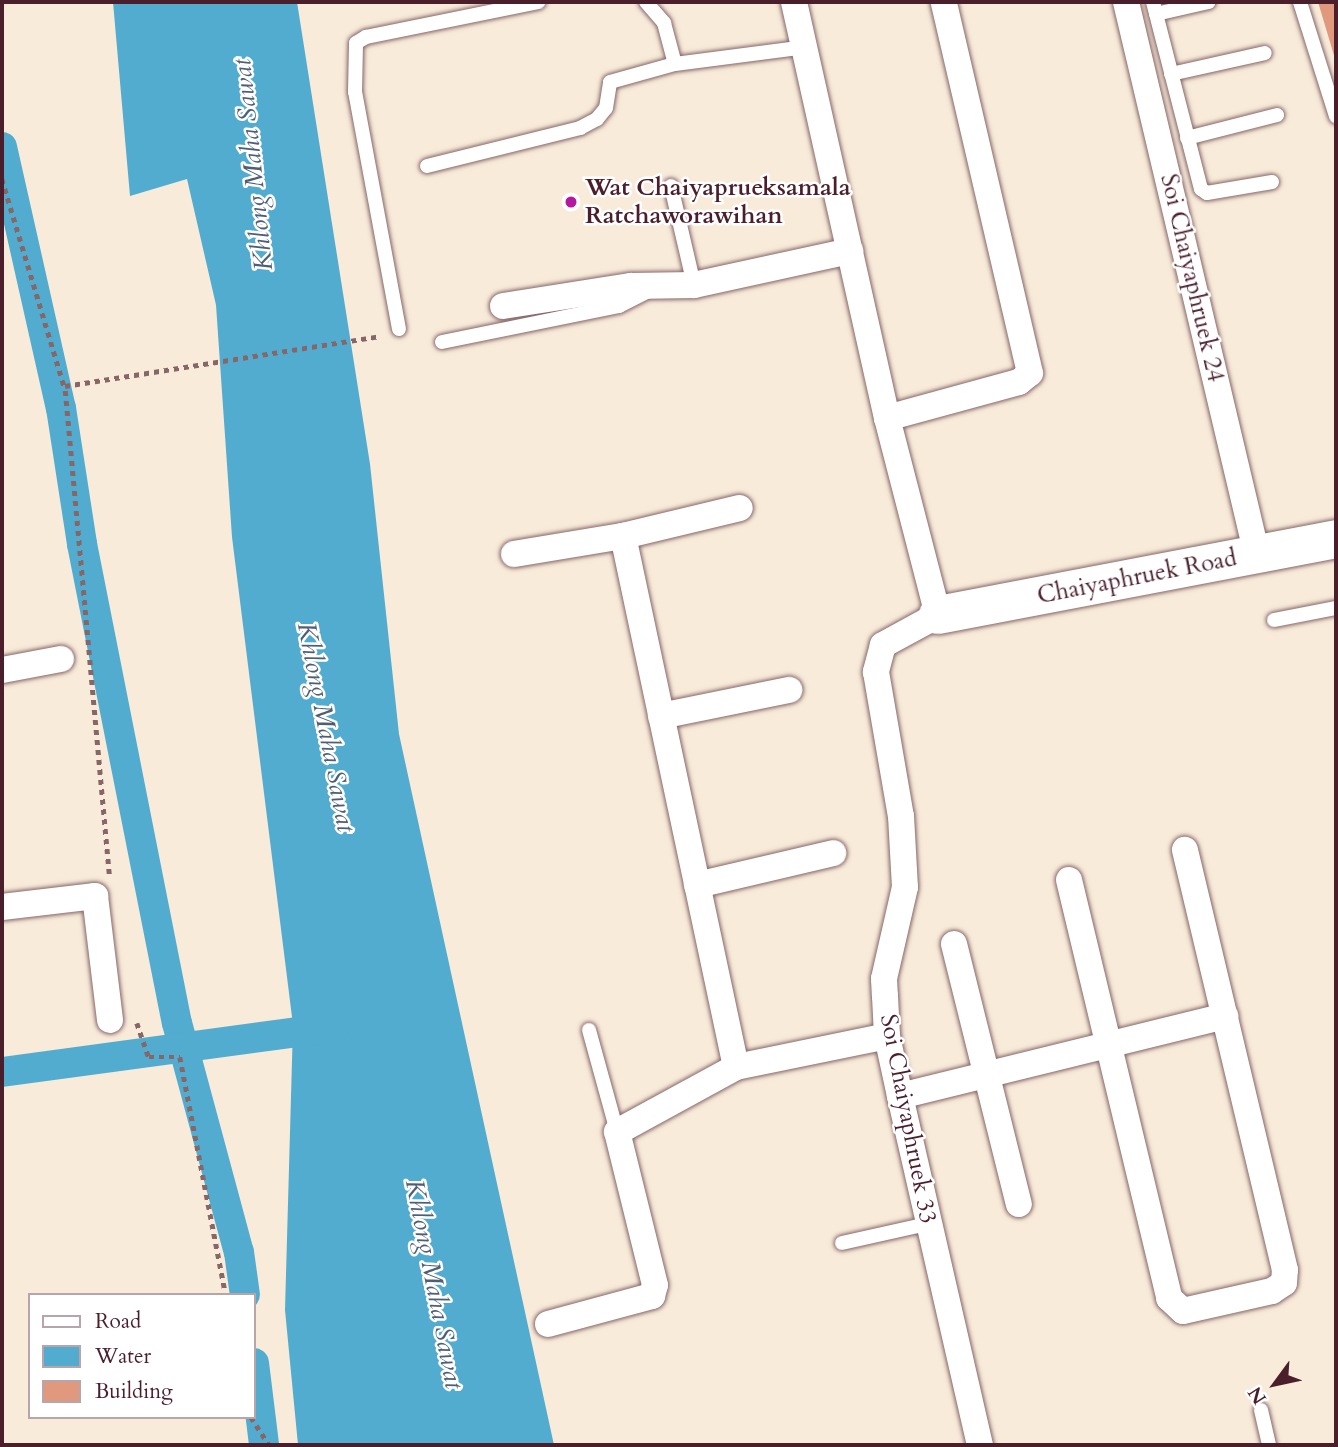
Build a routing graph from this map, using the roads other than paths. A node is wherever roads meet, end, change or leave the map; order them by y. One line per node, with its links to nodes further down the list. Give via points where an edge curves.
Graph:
1 (538, 2): 23 (lane, via 356,43 355,92)
2 (646, 2): 11 (lane, via 664,23)
3 (794, 2): 9 (street)
4 (944, 2): 25 (street, via 1030,373 1019,382)
5 (1126, 2): 30 (street, Soi Chaiyaphruek 24)
6 (1209, 2): 8 (lane)
7 (1300, 2): 14 (lane)
8 (1155, 8): 12 (lane)
9 (806, 47): 11 (lane); 19 (street)
10 (1265, 52): 12 (lane)
11 (675, 64): 16 (lane, via 610,82 607,108 580,128)
12 (1171, 74): 15 (lane)
13 (1277, 115): 15 (lane)
14 (1336, 116)
15 (1187, 138): 17 (lane, via 1197,181 1208,193)
16 (427, 166)
17 (1272, 182)
18 (671, 186): 20 (lane)
19 (850, 251): 20 (street); 25 (street)
20 (694, 285): 21 (street)
21 (656, 286): 22 (street); 24 (lane, via 619,306)
22 (503, 306)
23 (399, 329)
24 (442, 342)
25 (887, 418): 32 (street)
26 (740, 508): 27 (street)
27 (623, 536): 29 (street); 37 (street)
28 (1336, 539): 30 (street, Chaiyaphruek Road)
29 (514, 554)
30 (1257, 555): 32 (street, Chaiyaphruek Road)
31 (1336, 608): 33 (lane)
32 (938, 615): 47 (street, Soi Chaiyaphruek 33, via 883,645 876,672 901,816 905,887 884,979)
33 (1274, 620)
34 (61, 659): 35 (street)
35 (2, 670)
36 (789, 690): 37 (street)
37 (661, 716): 41 (street)
38 (1185, 850): 44 (street)
39 (833, 853): 41 (street)
40 (1069, 880): 48 (street)
41 (697, 886): 49 (street)
42 (2, 907): 45 (street, via 94,896)
43 (954, 944): 50 (street)
44 (1225, 1016): 48 (street); 48 (street, via 1285,1270 1284,1283 1272,1291 1183,1311 1169,1298)
45 (123, 1020)
46 (589, 1030): 52 (lane)
47 (887, 1035): 49 (street); 51 (street, Soi Chaiyaphruek 33)
48 (1106, 1045): 50 (street)
49 (736, 1068): 52 (street)
50 (988, 1076): 51 (street); 53 (street)
51 (900, 1096): 54 (street, Soi Chaiyaphruek 33)
52 (617, 1132): 56 (street, via 655,1285 652,1296)
53 (1018, 1204)
54 (927, 1224): 55 (lane); 58 (street, Soi Chaiyaphruek 33)
55 (842, 1243)
56 (548, 1324)
57 (1261, 1410): 59 (lane)
58 (981, 1445)
59 (1269, 1445)

